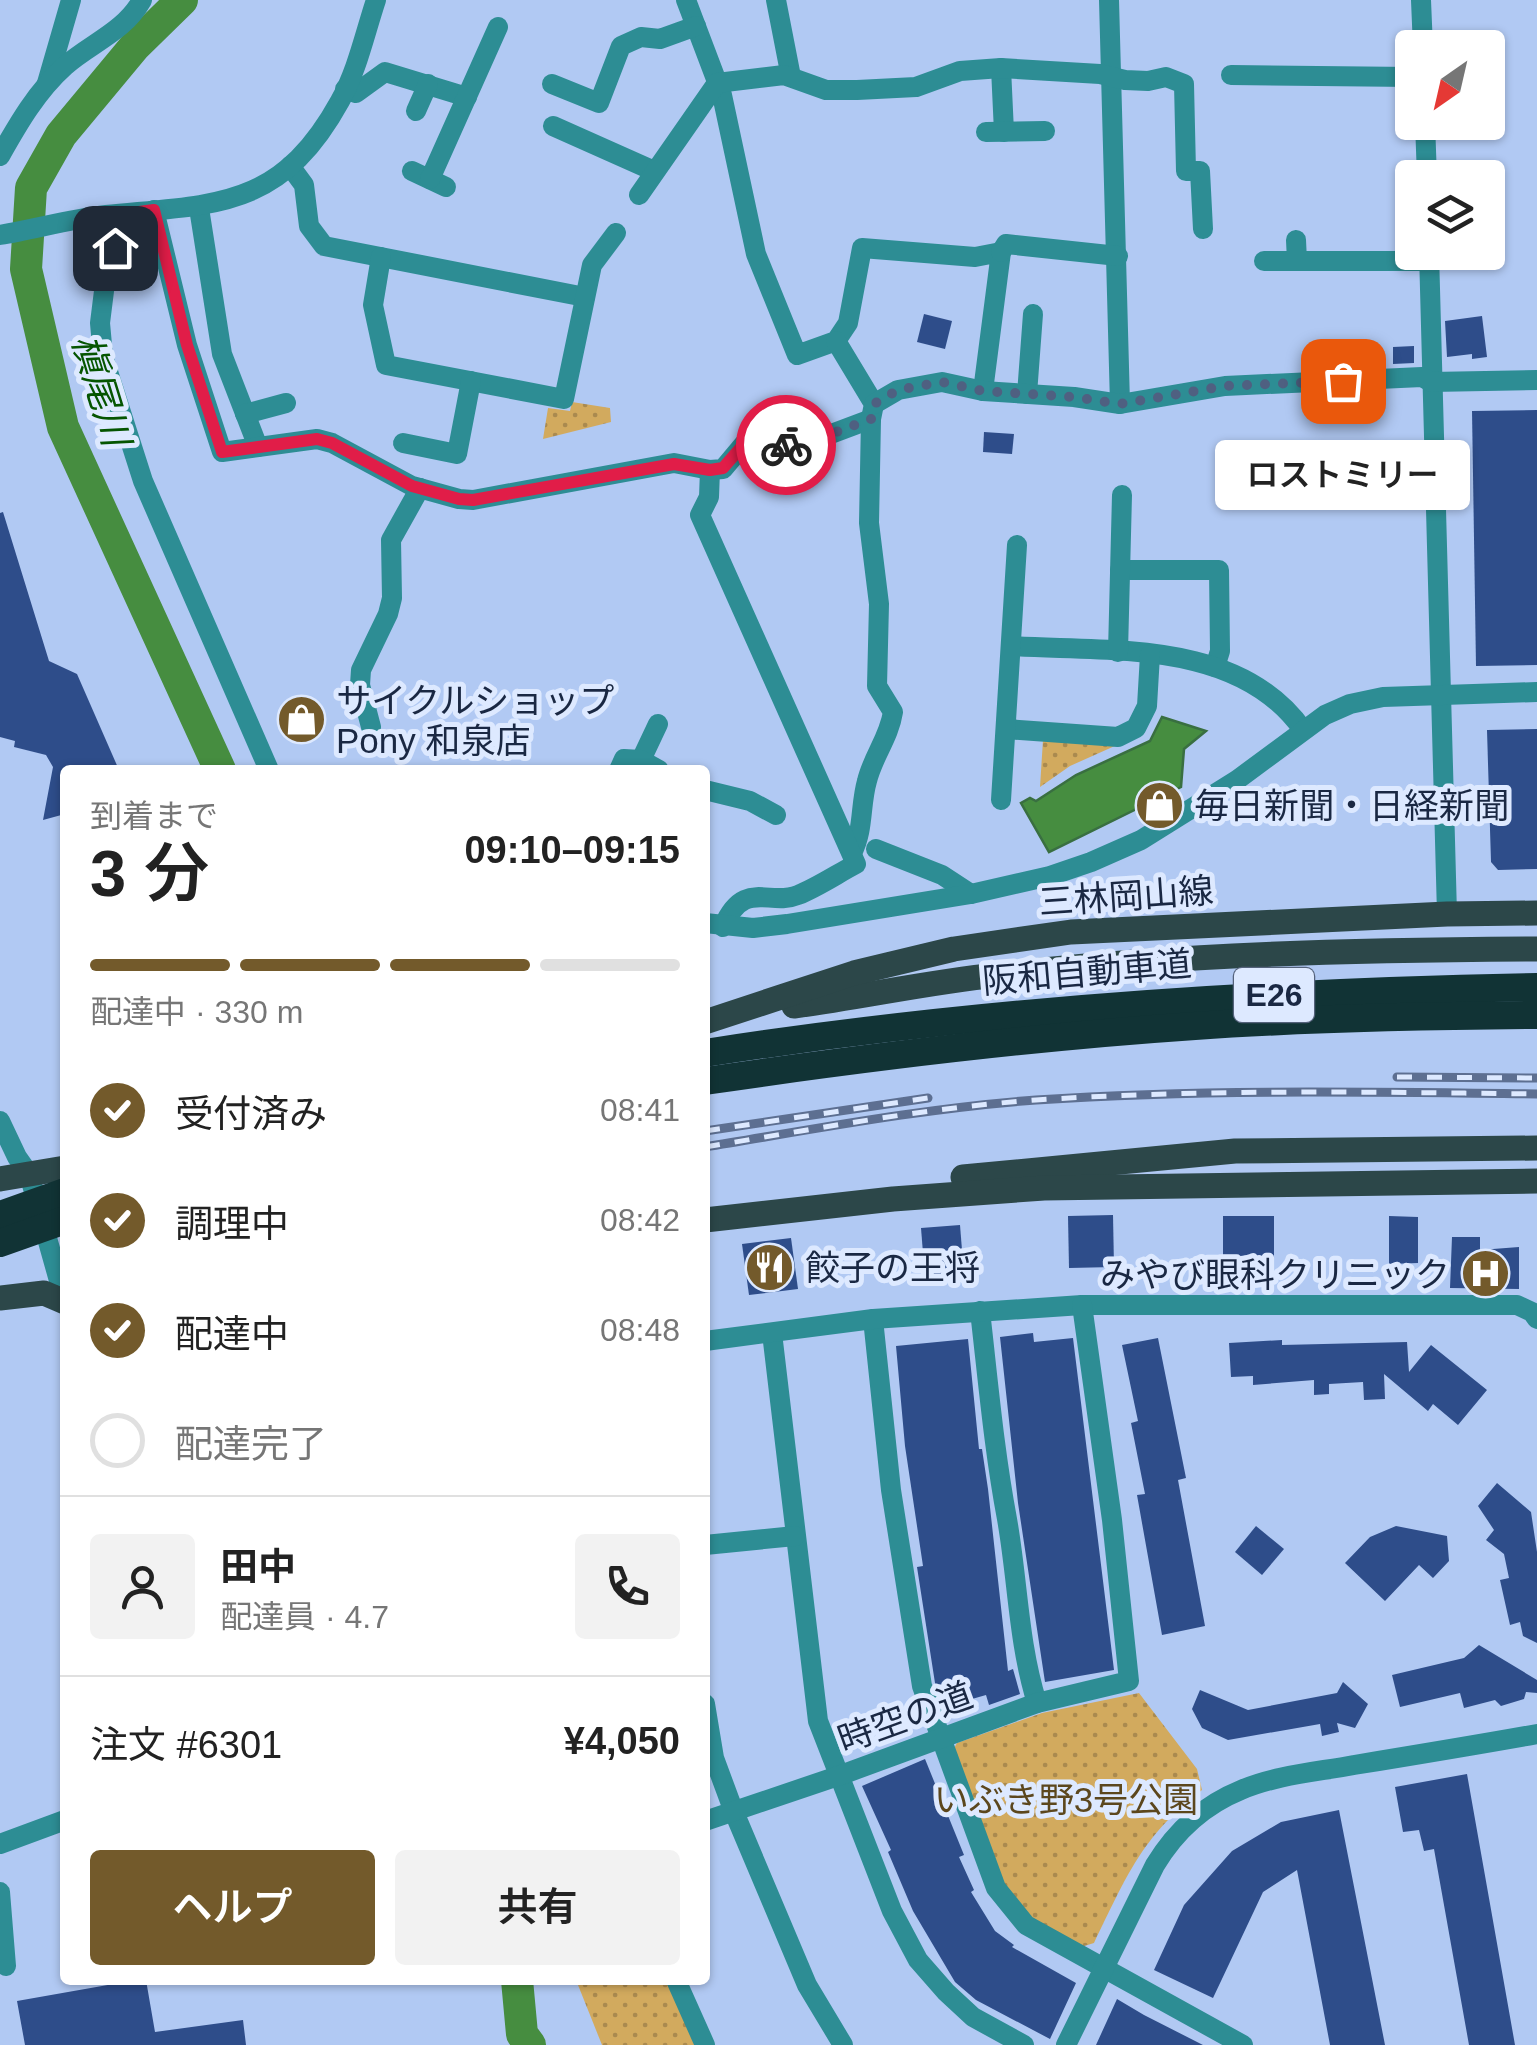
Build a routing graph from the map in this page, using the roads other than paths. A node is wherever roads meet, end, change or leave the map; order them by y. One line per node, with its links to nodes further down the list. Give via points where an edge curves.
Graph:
1 (71, 0): 17 (street)
2 (142, 0): 17 (street, via 121,27)
3 (376, 0): 20 (street)
4 (686, 0): 8 (street)
5 (776, 0): 15 (street)
6 (1109, 0): 14 (street)
7 (1421, 0): 10 (street)
8 (696, 26): 16 (street); 19 (street, via 622,46 599,103)
9 (498, 27): 21 (street, via 480,44)
10 (1422, 30)
11 (1001, 68): 14 (street); 15 (street, via 960,70 916,87 857,90 826,90); 24 (street, via 995,132)
12 (1395, 74): 13 (street, via 1262,66)
13 (1231, 75)
14 (1111, 76): 33 (street, via 1184,84 1193,104 1186,170 1209,171); 37 (street)
15 (791, 77): 16 (street)
16 (717, 83): 27 (street); 44 (street, via 756,254 791,344 797,354)
17 (46, 84): 25 (street)
18 (428, 84): 20 (street, via 385,72 356,92); 21 (street); 22 (street)
19 (552, 84)
20 (346, 89): 26 (street)
21 (466, 97): 28 (street)
22 (416, 111)
23 (553, 126): 27 (street)
24 (1045, 131)
25 (0, 156)
26 (290, 166): 30 (street, via 244,195); 38 (street, via 304,185 309,226 324,246)
27 (654, 171): 29 (street)
28 (429, 179)
29 (639, 195)
30 (199, 208): 31 (street); 53 (street, via 204,288 223,379)
31 (154, 210): 32 (street); 55 (street, via 222,452)
32 (115, 215): 34 (street); 71 (street, via 100,323 104,356 143,481)
33 (1208, 218)
34 (0, 236)
35 (613, 247): 42 (street, via 592,266)
36 (1001, 252): 37 (street, via 1006,244); 44 (street, via 974,258 862,248 848,323); 48 (street)
37 (1118, 256): 51 (street)
38 (381, 258): 42 (street); 46 (street, via 373,305 386,366)
39 (1264, 261): 40 (street, via 1297,250 1357,270)
40 (1395, 263)
41 (1429, 270): 47 (street)
42 (585, 297): 46 (street, via 564,399)
43 (1033, 314): 49 (street)
44 (836, 341): 52 (street)
45 (1537, 380): 47 (street)
46 (471, 382): 54 (street, via 457,454)
47 (1431, 382): 51 (street, via 1422,377 1225,386); 66 (street)
48 (983, 391): 49 (street); 52 (street, via 942,382 898,390)
49 (1027, 394): 51 (street)
50 (286, 403): 53 (street)
51 (1120, 404)
52 (873, 411): 56 (street, via 799,446 744,444 723,468); 78 (street, via 869,522 879,604 876,686 893,712 890,734 866,782)
53 (245, 414): 55 (street)
54 (418, 440)
55 (258, 448): 57 (street, via 317,439)
56 (710, 470): 57 (street, via 658,466 473,500); 78 (street, via 700,515)
57 (420, 488): 68 (street, via 390,540 392,598 361,670)
58 (1122, 495): 60 (street)
59 (1017, 545): 61 (street)
60 (1120, 570): 62 (street); 64 (street, via 1218,570)
61 (1011, 646): 62 (street); 69 (street)
62 (1118, 652): 63 (street)
63 (1150, 655): 64 (street); 69 (street, via 1146,706 1136,728 1118,737)
64 (1215, 666): 70 (street, via 1279,700)
65 (1537, 692): 66 (street)
66 (1441, 694): 70 (street, via 1350,704); 81 (street)
67 (658, 724): 73 (street)
68 (371, 727)
69 (1006, 729): 75 (street)
70 (1303, 730): 79 (street, via 1141,840 1064,871)
71 (267, 765)
72 (621, 765): 73 (street, via 624,759)
73 (650, 765)
74 (710, 791): 76 (street)
75 (1001, 800)
76 (776, 815)
77 (876, 848): 79 (street)
78 (852, 853): 82 (street, via 856,864 794,897 758,896)
79 (971, 894): 82 (street, via 788,924)
80 (1537, 913): 81 (main road, 三林岡山線)
81 (1447, 914): 86 (main road, 三林岡山線, via 1071,932 991,943 854,973)
82 (714, 925)
83 (1537, 949): 86 (main road, 三林岡山線, via 1089,966)
84 (1537, 987): 87 (highway, 阪和自動車道 / E26, via 1213,998)
85 (1537, 1015): 87 (highway, 阪和自動車道 / E26)
86 (717, 1019)
87 (1014, 1029): 88 (highway, 阪和自動車道 / E26, via 846,1031); 89 (highway, 阪和自動車道 / E26)
88 (710, 1052)
89 (710, 1079)
90 (0, 1121): 93 (street)
91 (1537, 1148): 97 (main road, via 1235,1150 948,1178)
92 (60, 1169): 93 (main road)
93 (29, 1174): 94 (main road); 102 (street)
94 (0, 1179)
95 (1537, 1181): 97 (main road, via 1111,1185)
96 (60, 1194): 98 (highway, bridge)
97 (892, 1199): 99 (main road)
98 (0, 1216)
99 (710, 1219)
100 (60, 1222): 101 (highway, bridge)
101 (0, 1243)
102 (60, 1284)
103 (0, 1298): 104 (main road, via 44,1293)
104 (60, 1300)
105 (60, 1303): 108 (main road)
106 (1082, 1305): 107 (street); 110 (street, via 1517,1305); 115 (street, 時空の道, via 1129,1681)
107 (980, 1310): 109 (street); 115 (street, via 1024,1662)
108 (0, 1312)
109 (872, 1319): 111 (street); 118 (street, via 922,1686)
110 (1537, 1319)
111 (772, 1333): 112 (street); 113 (street)
112 (710, 1341)
113 (795, 1536): 114 (street); 119 (street, via 818,1721)
114 (710, 1544)
115 (1037, 1703): 118 (street, 時空の道)
116 (710, 1734): 120 (street)
117 (1537, 1734): 126 (street, via 1295,1775 1212,1805 1167,1846)
118 (938, 1738): 119 (street, 時空の道); 126 (street, via 996,1888 1026,1924)
119 (842, 1775): 120 (street, 時空の道); 130 (street, via 892,1911 918,1960 973,2017)
120 (734, 1812): 121 (street, 時空の道); 129 (street, via 807,1985)
121 (710, 1819)
122 (60, 1822): 123 (street)
123 (0, 1844)
124 (0, 1892): 125 (street)
125 (3, 1956)
126 (1104, 1968): 131 (street); 132 (street)
127 (678, 1985): 128 (street)
128 (705, 2045)
129 (842, 2045)
130 (1024, 2045)
131 (1066, 2045)
132 (1243, 2045)

